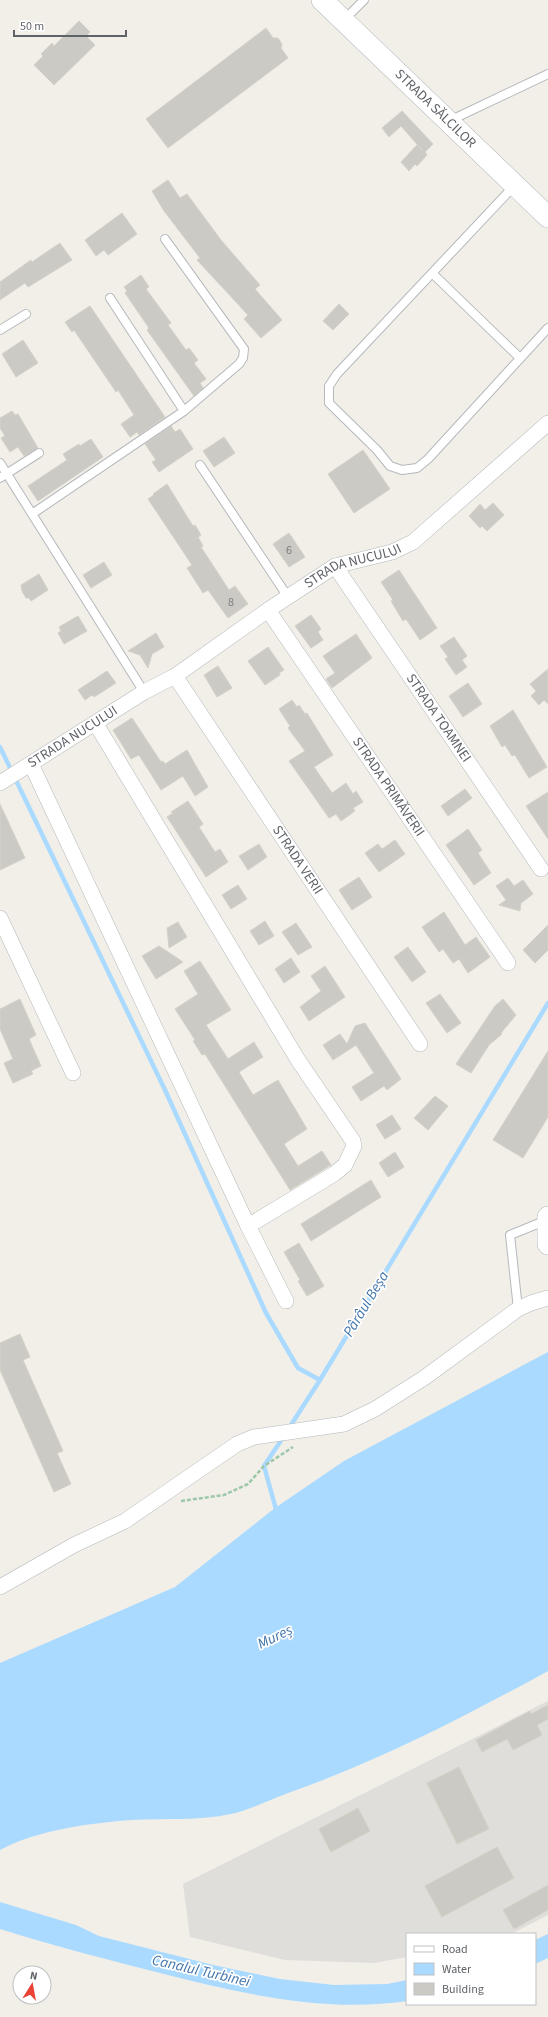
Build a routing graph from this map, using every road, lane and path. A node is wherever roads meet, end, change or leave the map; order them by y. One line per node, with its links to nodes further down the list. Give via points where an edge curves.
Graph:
1 (322, 0): 3 (main road, STRADA SĂLCILOR)
2 (364, 0): 3 (lane)
3 (343, 20): 5 (main road, STRADA SĂLCILOR)
4 (548, 74): 5 (lane)
5 (448, 121): 6 (main road, STRADA SĂLCILOR)
6 (515, 185): 7 (main road, STRADA SĂLCILOR); 9 (lane)
7 (548, 217)
8 (165, 239): 15 (lane, via 244,349 239,364)
9 (432, 273): 14 (lane); 14 (lane, via 337,374 329,386 329,403 390,466 402,470 417,468 428,459)
10 (110, 298): 15 (lane)
11 (26, 314): 13 (lane)
12 (548, 328): 14 (lane)
13 (0, 330)
14 (520, 358)
15 (184, 411): 21 (lane)
16 (548, 424): 22 (street, STRADA NUCULUI, via 413,542 392,552)
17 (39, 454): 20 (lane)
18 (0, 463): 20 (lane)
19 (200, 465): 23 (lane)
20 (3, 476): 21 (lane)
21 (32, 514): 26 (lane)
22 (335, 566): 23 (street, STRADA NUCULUI); 30 (street, STRADA TOAMNEI)
23 (288, 597): 24 (street, STRADA NUCULUI)
24 (268, 610): 25 (street, STRADA NUCULUI); 32 (street, STRADA PRIMĂVERII)
25 (175, 676): 26 (street, STRADA NUCULUI); 33 (street, STRADA VERII)
26 (144, 692): 27 (street, STRADA NUCULUI)
27 (96, 724): 28 (street, STRADA NUCULUI); 36 (street, via 298,1060 353,1141 354,1146 345,1165 334,1174)
28 (27, 767): 29 (street, STRADA NUCULUI); 36 (street)
29 (2, 781)
30 (541, 869)
31 (0, 918): 34 (street)
32 (508, 963)
33 (420, 1044)
34 (73, 1073)
35 (548, 1218): 37 (main road); 40 (lane, via 510,1235)
36 (248, 1226): 39 (street)
37 (548, 1244)
38 (548, 1298): 40 (street)
39 (286, 1301)
40 (518, 1310): 42 (street, via 424,1378 374,1409 344,1424 254,1437 237,1444)
41 (296, 1445): 42 (path, via 264,1466 248,1484 224,1495 182,1501)
42 (155, 1500): 43 (street, via 125,1521 74,1545)
43 (0, 1588)

